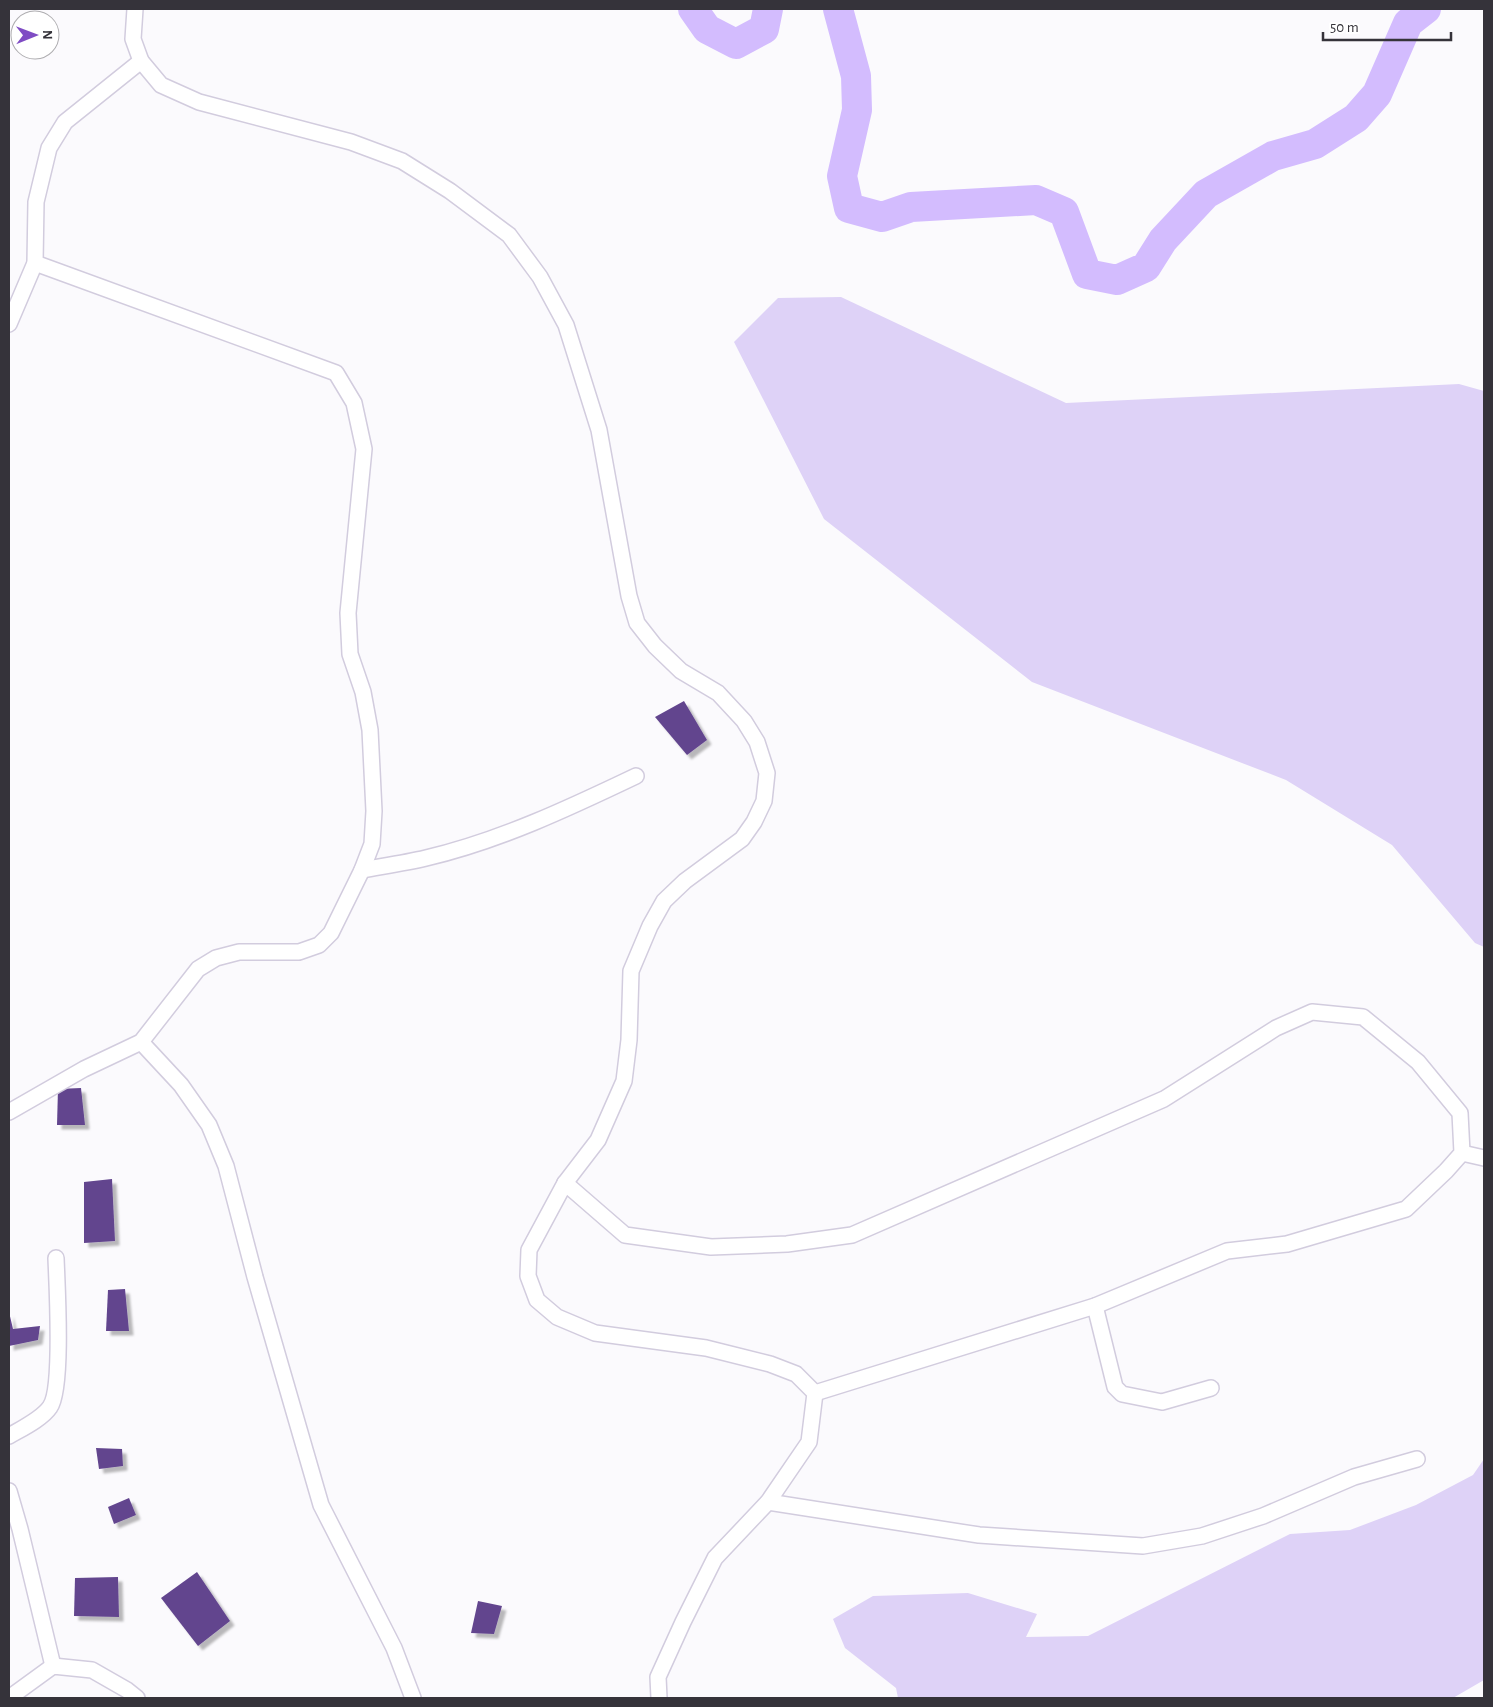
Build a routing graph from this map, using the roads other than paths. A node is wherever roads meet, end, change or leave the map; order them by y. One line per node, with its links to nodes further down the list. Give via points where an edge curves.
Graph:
1 (135, 9): 2 (street, via 133,39)
2 (141, 61): 3 (street, via 65,122 48,148 36,202); 11 (street, via 161,85 199,102 351,142 402,161 510,235 540,277 566,325 598,430 637,623 681,671 718,692 744,721 757,742 767,773 764,802 742,839 685,881 664,901 650,926 631,971 624,1081 598,1140)
3 (35, 263): 4 (street); 6 (street, via 336,373 354,403 364,450 348,614 350,654 363,692 370,730 374,811 372,844)
4 (9, 324)
5 (636, 776): 6 (street, via 559,812 479,842 427,858)
6 (362, 870): 7 (street, via 330,933 319,945 299,952 239,952 216,958 198,969)
7 (141, 1042): 8 (street, via 84,1069); 24 (street, via 181,1085 209,1125 226,1166 321,1505 394,1648)
8 (9, 1112)
9 (1462, 1152): 10 (street); 11 (street, via 1460,1113 1418,1062 1363,1017 1312,1012 1276,1028 1164,1099 852,1235 787,1244 711,1248 625,1235); 13 (street, via 1406,1209 1287,1244 1227,1251)
10 (1484, 1158)
11 (566, 1183): 15 (street, via 530,1250 528,1276 537,1300 557,1317 595,1333 706,1348 770,1364 796,1374)
12 (56, 1258): 16 (street, via 56,1385 50,1407)
13 (1095, 1306): 14 (street, via 1115,1388 1122,1394 1162,1402); 15 (street)
14 (1211, 1388)
15 (815, 1393): 19 (street, via 809,1442)
16 (9, 1436)
17 (1417, 1459): 19 (street, via 1354,1477 1263,1516 1202,1536 1143,1546 979,1535)
18 (9, 1491): 20 (street)
19 (768, 1502): 25 (street, via 715,1558 658,1677)
20 (14, 1531): 21 (street)
21 (53, 1666): 22 (street); 23 (street, via 92,1670)
22 (9, 1698)
23 (137, 1698)
24 (413, 1698)
25 (659, 1698)

